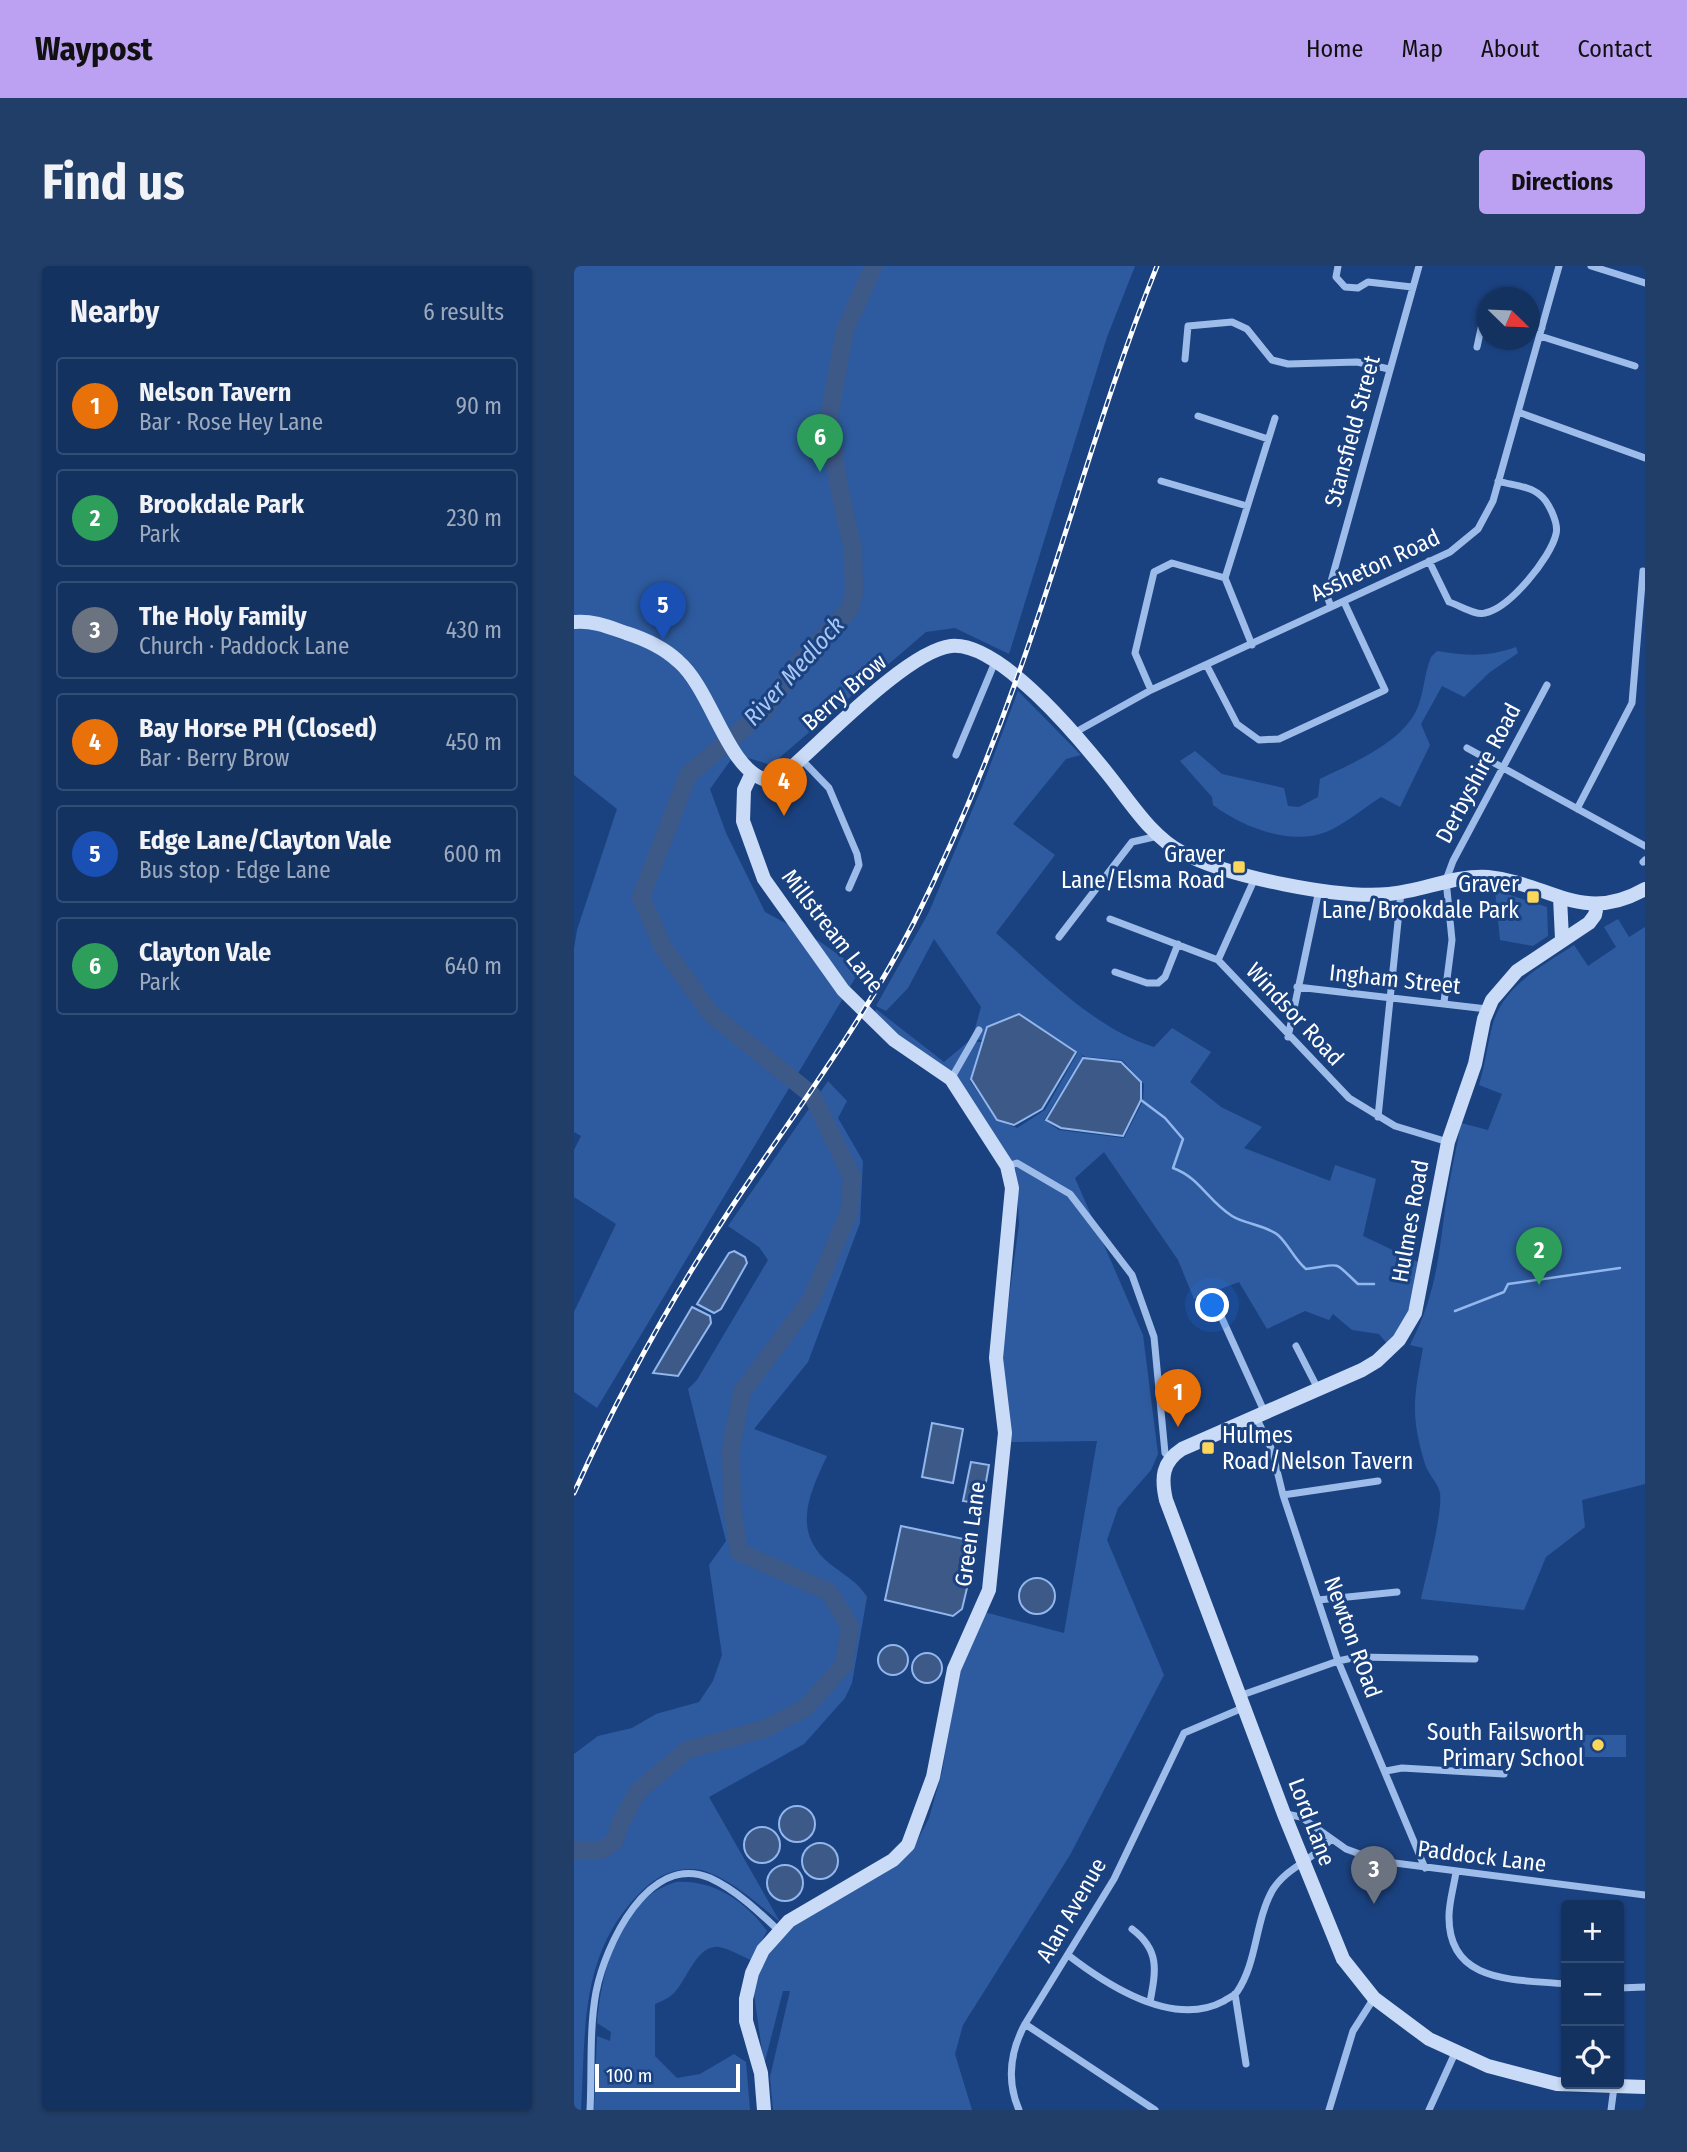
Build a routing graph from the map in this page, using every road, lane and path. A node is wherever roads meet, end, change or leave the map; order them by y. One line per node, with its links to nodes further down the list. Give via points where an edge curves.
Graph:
1 (1338, 266): 6 (street, via 1336,277 1345,287 1358,288 1368,282)
2 (1419, 266): 6 (street, Stansfield Street)
3 (1559, 266): 7 (street, Assheton Road)
4 (1591, 266): 5 (street)
5 (1645, 283)
6 (1412, 287): 10 (street, Stansfield Street)
7 (1541, 332): 9 (street); 11 (street, Assheton Road)
8 (1185, 359): 10 (street, via 1188,326 1232,322 1247,329 1272,360 1288,364 1357,362)
9 (1635, 366)
10 (1389, 369): 23 (street, Stansfield Street, via 1327,596)
11 (1518, 412): 15 (street); 17 (street, Assheton Road)
12 (1198, 416): 14 (street)
13 (1275, 418): 14 (street)
14 (1268, 439): 18 (street)
15 (1645, 458)
16 (1161, 481): 18 (street)
17 (1499, 481): 19 (street, Assheton Road, via 1478,529 1465,542); 19 (street, via 1537,492 1556,525 1550,548 1528,580 1494,609 1480,613 1449,602)
18 (1247, 506): 21 (street)
19 (1429, 561): 22 (street, Assheton Road)
20 (1643, 572): 25 (street)
21 (1225, 578): 26 (street); 30 (street, via 1172,563 1154,572 1135,653)
22 (1343, 602): 23 (street, Assheton Road); 28 (street, via 1385,690 1279,739 1259,740 1237,724)
23 (1331, 607): 26 (street, Assheton Road)
24 (574, 622): 36 (street, via 602,624 645,639 680,662)
25 (1642, 625): 37 (street, via 1628,714)
26 (1252, 645): 28 (street, Assheton Road)
27 (995, 662): 31 (street, Berry Brow); 33 (street); 34 (street, Berry Brow, via 968,648 935,650 904,670)
28 (1207, 666): 30 (street, Assheton Road)
29 (1547, 685): 35 (street, Derbyshire Road)
30 (1151, 690): 31 (street, Assheton Road)
31 (1074, 733): 38 (street, Berry Brow)
32 (1468, 748): 35 (street)
33 (956, 755)
34 (802, 759): 36 (street, Berry Brow, via 776,778); 42 (street, via 829,788 857,854 859,865)
35 (1502, 768): 37 (street); 41 (street, Derbyshire Road)
36 (751, 775): 60 (street, Millstream Lane, via 744,790 743,821 764,879 843,990 894,1040)
37 (1577, 809): 39 (street)
38 (1159, 836): 40 (street, Berry Brow, via 1185,854); 49 (street, via 1132,842)
39 (1645, 846)
40 (1255, 878): 43 (street, Berry Brow); 52 (street)
41 (1446, 880): 45 (street, Berry Brow); 46 (street, Berry Brow, via 1489,877); 56 (street, via 1452,940)
42 (849, 888)
43 (1320, 888): 45 (street, Berry Brow); 54 (street)
44 (1645, 889): 47 (street, via 1622,901)
45 (1401, 892): 55 (street)
46 (1560, 897): 47 (street, Berry Brow); 50 (street)
47 (1597, 905): 50 (street, Hulmes Road, via 1589,923)
48 (1110, 919): 51 (street, Windsor Road)
49 (1059, 937)
50 (1562, 939): 57 (street, Hulmes Road, via 1506,981)
51 (1178, 944): 52 (street, Windsor Road); 53 (street, via 1158,983)
52 (1218, 960): 59 (street, Windsor Road)
53 (1115, 971)
54 (1297, 987): 55 (street, Ingham Street); 59 (street)
55 (1390, 998): 56 (street, Ingham Street); 61 (street)
56 (1444, 1002): 57 (street, Ingham Street)
57 (1488, 1009): 62 (street, Hulmes Road)
58 (979, 1030): 60 (street)
59 (1288, 1037): 61 (street, Windsor Road, via 1349,1098)
60 (951, 1079): 63 (street, Green Lane)
61 (1378, 1117): 62 (street, Windsor Road)
62 (1448, 1142): 66 (street, Hulmes Road, via 1419,1299 1409,1326 1377,1361)
63 (1007, 1166): 68 (street, via 1028,1167 1070,1194 1132,1275 1154,1337 1165,1452); 85 (street, Green Lane, via 1011,1211 996,1358 1005,1433 989,1590 954,1669 933,1777 908,1845 893,1860)
64 (1220, 1314): 67 (street, Newton ROad)
65 (1296, 1346): 66 (street)
66 (1318, 1389): 67 (street, Hulmes Road)
67 (1260, 1414): 68 (street, Hulmes Road); 70 (street, Newton ROad)
68 (1170, 1458): 75 (street, Lord Lane, via 1163,1473 1166,1500)
69 (1378, 1481): 70 (street)
70 (1283, 1495): 72 (street, Newton ROad)
71 (1397, 1592): 72 (street)
72 (1318, 1600): 74 (street, Newton ROad)
73 (1475, 1659): 74 (street, Alan Avenue, via 1357,1657)
74 (1338, 1661): 75 (street, Alan Avenue); 76 (street, Newton ROad)
75 (1244, 1701): 78 (street, Lord Lane); 86 (street, Alan Avenue, via 1184,1733 1114,1879)
76 (1387, 1771): 77 (street); 81 (street, Newton ROad)
77 (1504, 1774)
78 (1284, 1814): 79 (street, Paddock Lane, via 1301,1817); 80 (street, Lord Lane)
79 (1331, 1839): 80 (street, via 1319,1854); 81 (street, Paddock Lane, via 1379,1861)
80 (1303, 1863): 90 (street, via 1281,1877 1270,1894); 91 (street, Lord Lane, via 1343,1959)
81 (1425, 1868): 82 (street, Paddock Lane)
82 (1456, 1872): 83 (street, Paddock Lane); 87 (street, via 1449,1916 1453,1943 1465,1961 1496,1978)
83 (1645, 1895)
84 (1132, 1929): 92 (street, via 1147,1940 1156,1969)
85 (778, 1930): 100 (street, via 740,1896 702,1876 673,1876 632,1906 612,1942 595,1996); 101 (street, via 757,1961 746,1999 746,2021 761,2073)
86 (1068, 1955): 92 (street); 93 (street, Alan Avenue)
87 (1561, 1984)
88 (1645, 1987): 89 (street)
89 (1624, 1988)
90 (1236, 1994): 92 (street, via 1210,2008 1183,2011); 95 (street)
91 (1374, 1998): 94 (street, Lord Lane, via 1401,2021); 104 (street, via 1353,2031)
92 (1150, 2002)
93 (1025, 2024): 102 (street, Alan Avenue, via 1011,2063 1010,2085); 103 (street)
94 (1455, 2053): 96 (street, Lord Lane); 105 (street)
95 (1246, 2064)
96 (1561, 2084)
97 (1624, 2087): 98 (street, Lord Lane)
98 (1645, 2087)
99 (1614, 2089): 106 (street)
100 (590, 2110)
101 (765, 2110)
102 (1019, 2110)
103 (1155, 2110)
104 (1329, 2110)
105 (1429, 2110)
106 (1611, 2110)

